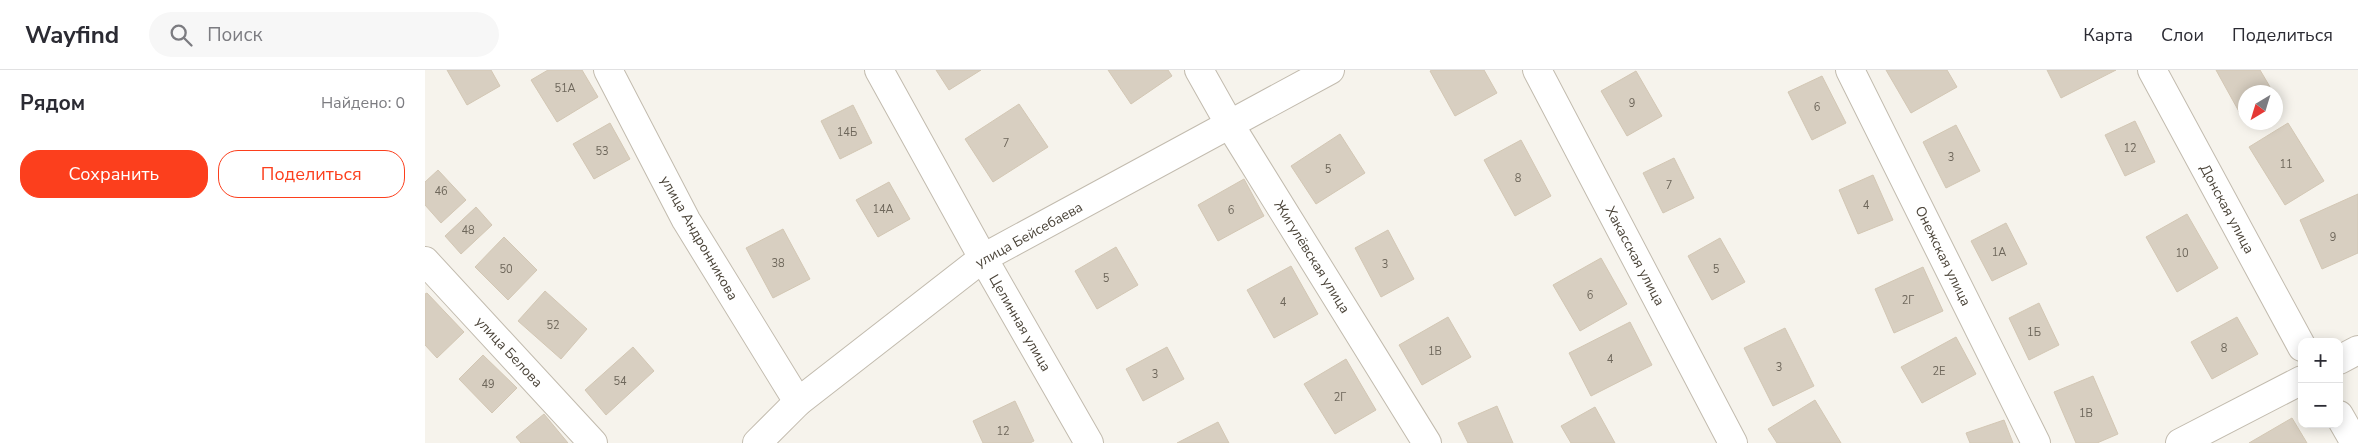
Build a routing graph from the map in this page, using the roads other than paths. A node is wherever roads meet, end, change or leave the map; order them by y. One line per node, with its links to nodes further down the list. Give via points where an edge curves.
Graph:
1 (608, 70): 15 (street, улица Андронникова, via 685,220)
2 (879, 70): 9 (street, Целинная улица)
3 (1199, 70): 8 (street, Жигулёвская улица)
4 (1330, 70): 8 (street, улица Бейсебаева)
5 (1537, 70): 21 (street, Хакасская улица)
6 (1850, 70): 22 (street, Онежская улица)
7 (2151, 70): 11 (street, Донская улица)
8 (1230, 125): 9 (street, улица Бейсебаева); 20 (street, Жигулёвская улица)
9 (983, 258): 15 (street, улица Бейсебаева); 19 (street, Целинная улица)
10 (425, 261): 17 (street, улица Белова)
11 (2298, 340)
12 (2358, 350): 13 (street)
13 (2343, 358)
14 (2298, 382): 23 (street)
15 (798, 402): 18 (street, улица Бейсебаева)
16 (2343, 422): 24 (street)
17 (593, 443)
18 (757, 443)
19 (1089, 443)
20 (1427, 443)
21 (1733, 443)
22 (2036, 443)
23 (2180, 443)
24 (2355, 443)

